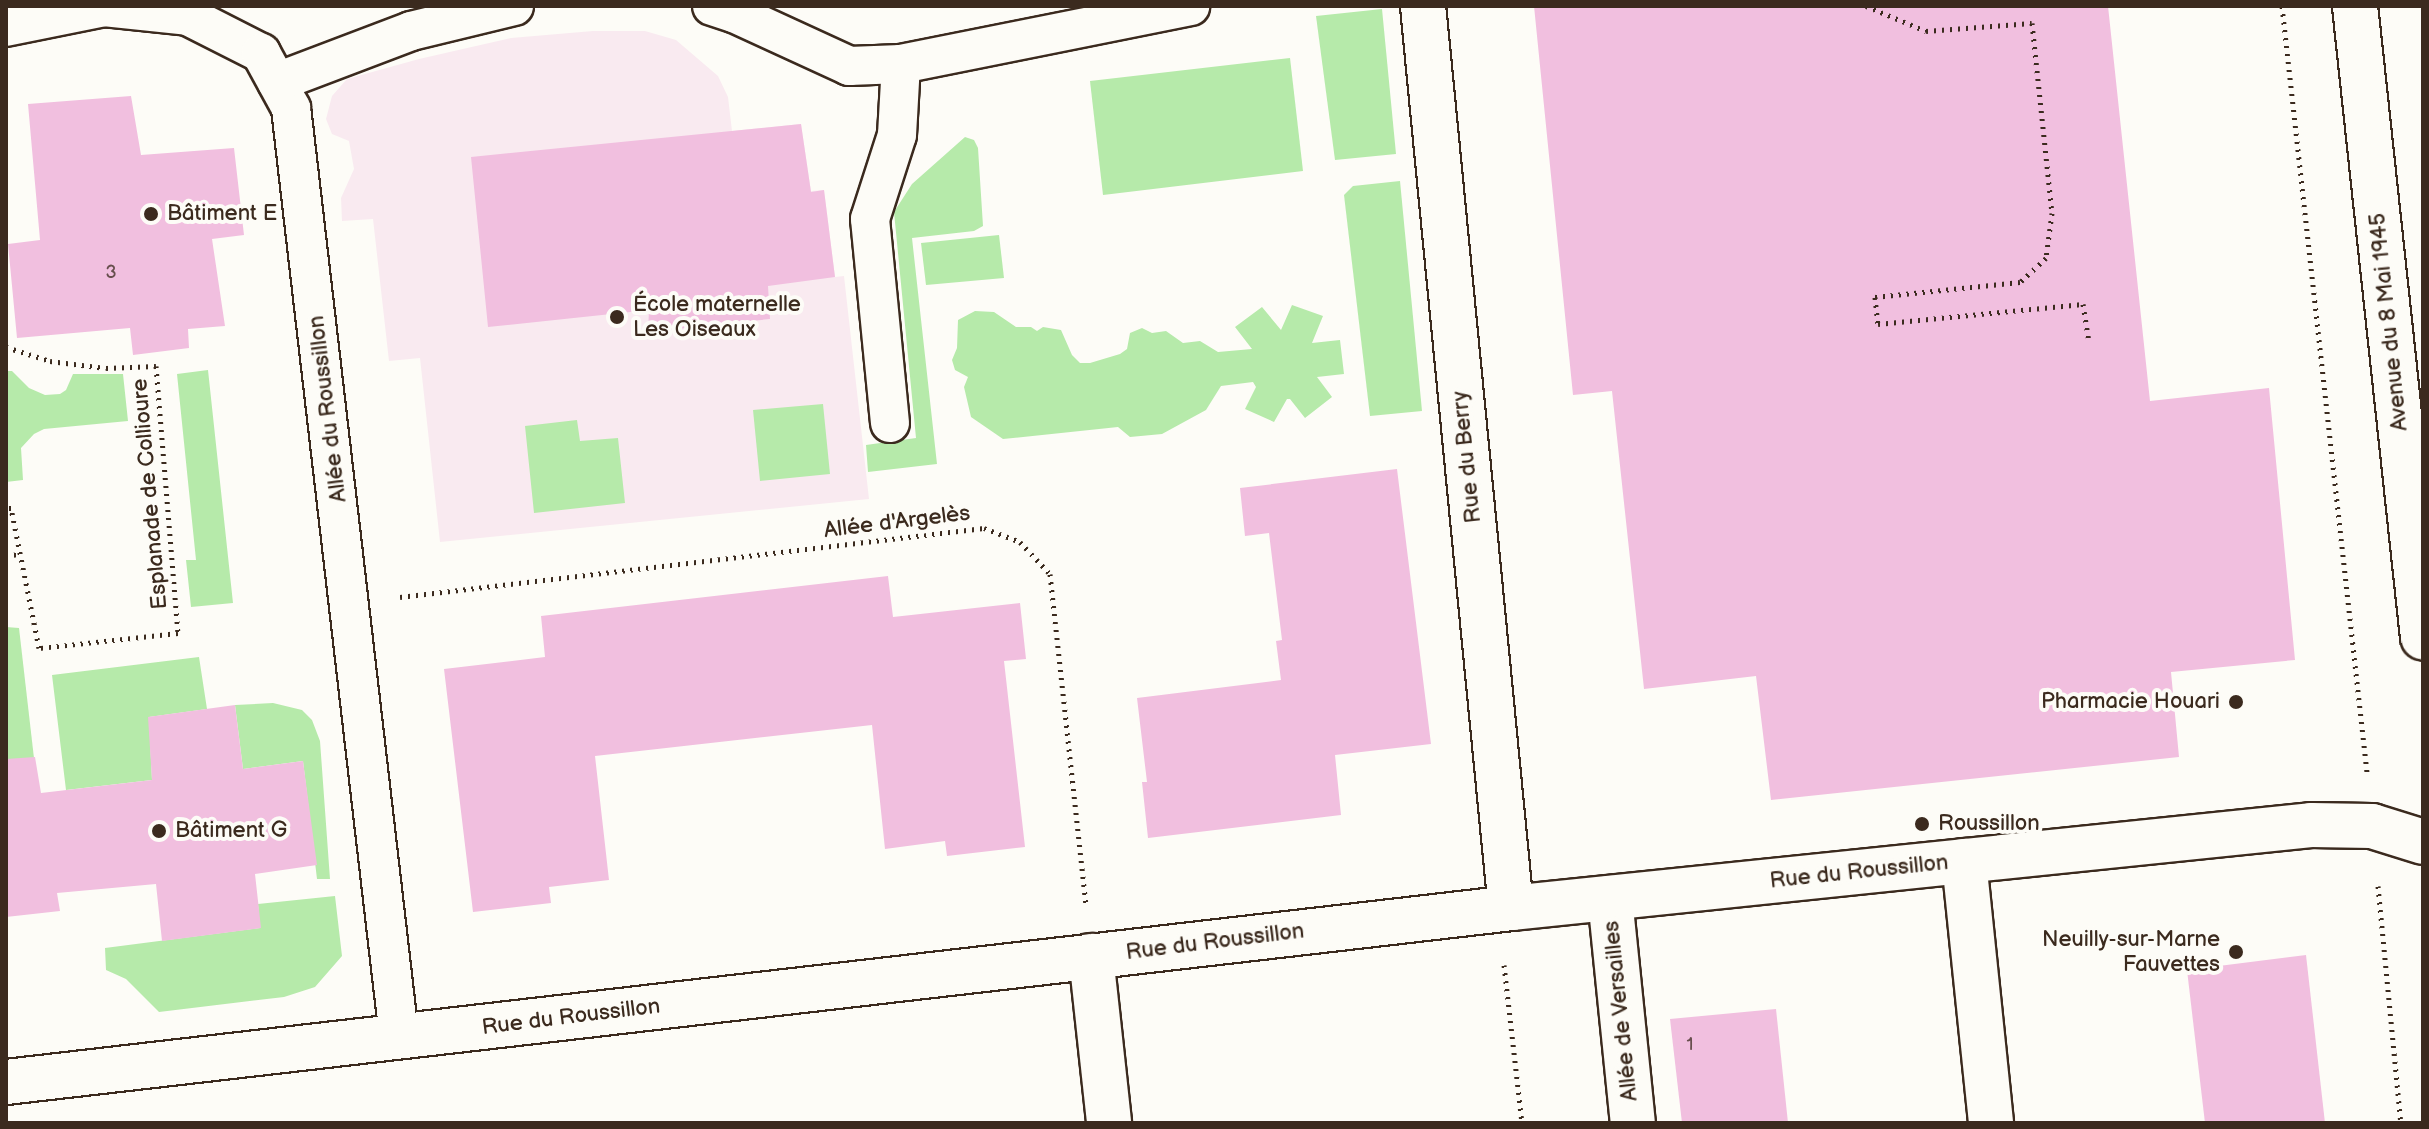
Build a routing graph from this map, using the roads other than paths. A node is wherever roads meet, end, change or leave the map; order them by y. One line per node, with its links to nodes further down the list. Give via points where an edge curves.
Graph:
1 (514, 6): 8 (lane, via 411,31)
2 (712, 6): 7 (lane, via 849,66)
3 (1190, 6): 7 (lane)
4 (1423, 6): 14 (street, Rue du Berry)
5 (2355, 6): 10 (street, Avenue du 8 Mai 1945)
6 (6, 27): 8 (lane, Allée du Roussillon, via 104,7 188,16 261,53)
7 (901, 64): 9 (lane, via 897,135 870,219)
8 (277, 82): 16 (lane, Allée du Roussillon, via 291,108)
9 (890, 423)
10 (2423, 637)
11 (2423, 842): 12 (street, Rue du Roussillon, via 2372,826 2311,825)
12 (1964, 861): 13 (street, Rue du Roussillon); 20 (street)
13 (1610, 898): 14 (street, Rue du Roussillon); 19 (street, Allée de Versailles)
14 (1511, 908): 15 (street, Rue du Roussillon)
15 (1091, 956): 16 (street, Rue du Roussillon); 18 (street)
16 (399, 1036): 17 (street, Rue du Roussillon)
17 (6, 1082)
18 (1109, 1123)
19 (1633, 1123)
20 (1991, 1123)

